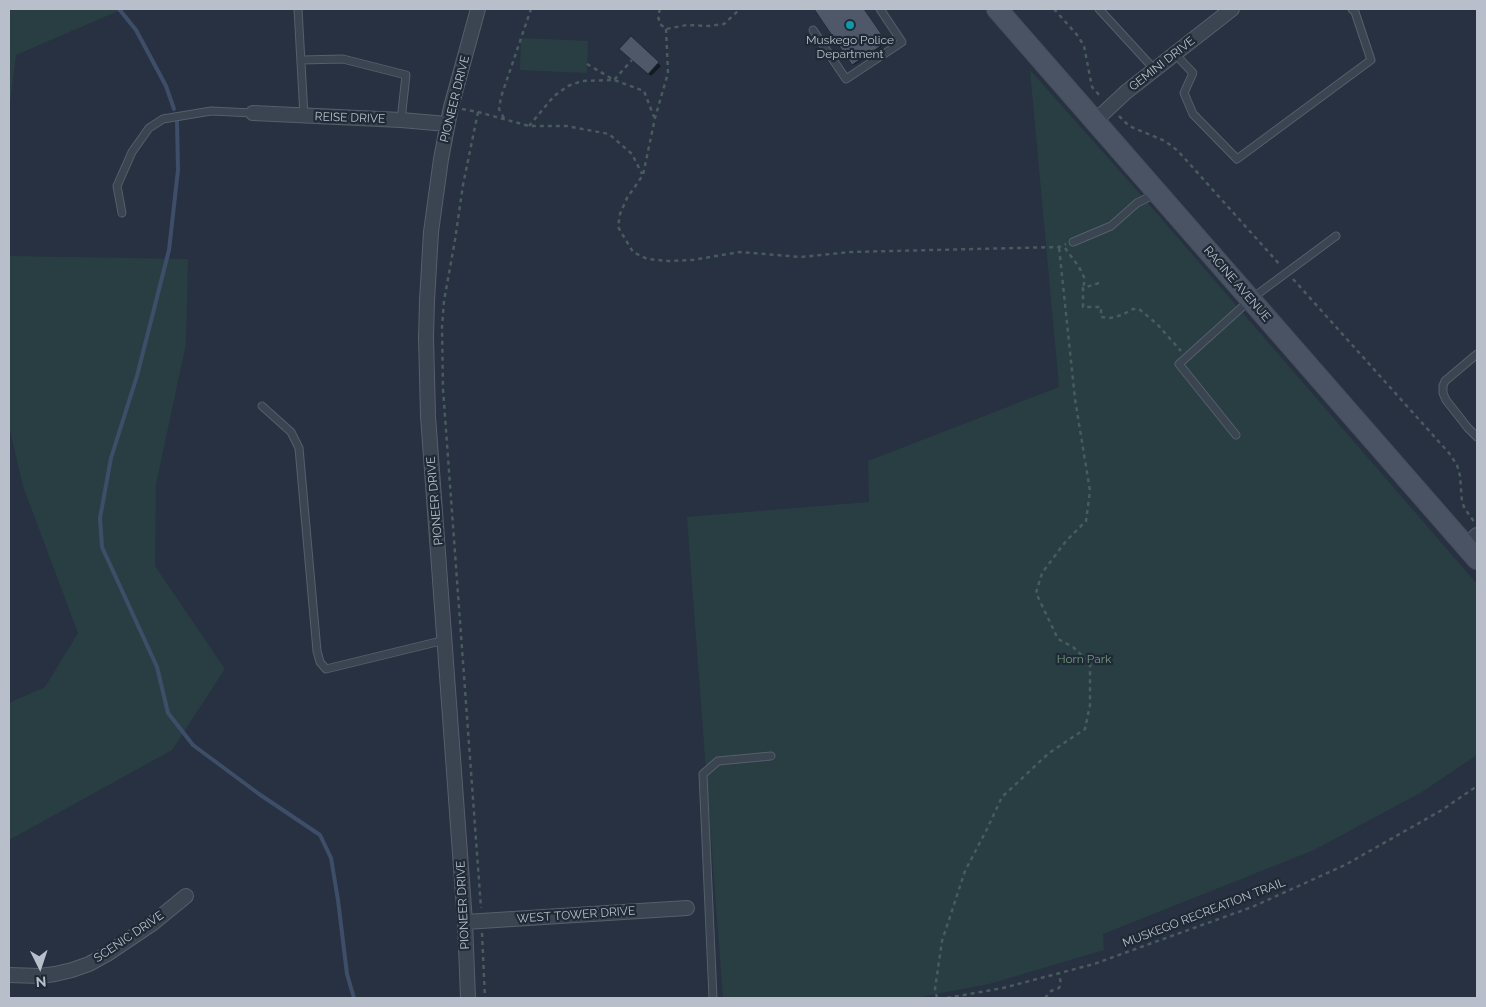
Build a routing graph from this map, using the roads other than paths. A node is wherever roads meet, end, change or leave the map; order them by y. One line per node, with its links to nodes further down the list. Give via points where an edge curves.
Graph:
1 (298, 9): 10 (lane)
2 (478, 9): 16 (street, PIONEER DRIVE)
3 (880, 9): 8 (lane, via 902,42 846,79)
4 (998, 9): 15 (main road, RACINE AVENUE)
5 (1099, 9): 11 (lane)
6 (1232, 9): 9 (street, GEMINI DRIVE)
7 (1352, 9): 9 (lane, via 1371,60 1238,159 1193,114 1184,93 1193,73)
8 (813, 30)
9 (1175, 54): 11 (street, GEMINI DRIVE)
10 (301, 60): 13 (lane); 14 (lane, via 343,59 406,75)
11 (1155, 70): 15 (street, GEMINI DRIVE)
12 (253, 113): 13 (street, REISE DRIVE); 18 (lane, via 211,112 163,119 149,128 132,152 117,186)
13 (304, 116): 14 (street, REISE DRIVE)
14 (401, 120): 16 (street, REISE DRIVE)
15 (1095, 121): 17 (main road, RACINE AVENUE)
16 (447, 124): 27 (street, PIONEER DRIVE, via 431,232 426,337 429,425)
17 (1157, 193): 20 (lane, via 1137,203 1111,226); 21 (main road, RACINE AVENUE)
18 (122, 213)
19 (1336, 236): 21 (lane)
20 (1072, 242)
21 (1251, 300): 24 (lane, via 1179,364); 26 (main road, RACINE AVENUE)
22 (1477, 354): 25 (lane, via 1443,386 1446,400)
23 (262, 406): 27 (lane, via 291,432 299,448 320,662 326,669)
24 (1236, 435)
25 (1477, 436)
26 (1474, 547)
27 (445, 640): 31 (street, PIONEER DRIVE)
28 (771, 756): 34 (lane, via 718,761 703,774)
29 (186, 896): 32 (street, SCENIC DRIVE, via 145,928 89,964 55,974)
30 (687, 908): 31 (street, WEST TOWER DRIVE)
31 (465, 922): 33 (street, PIONEER DRIVE)
32 (9, 975)
33 (468, 998)
34 (713, 998)

